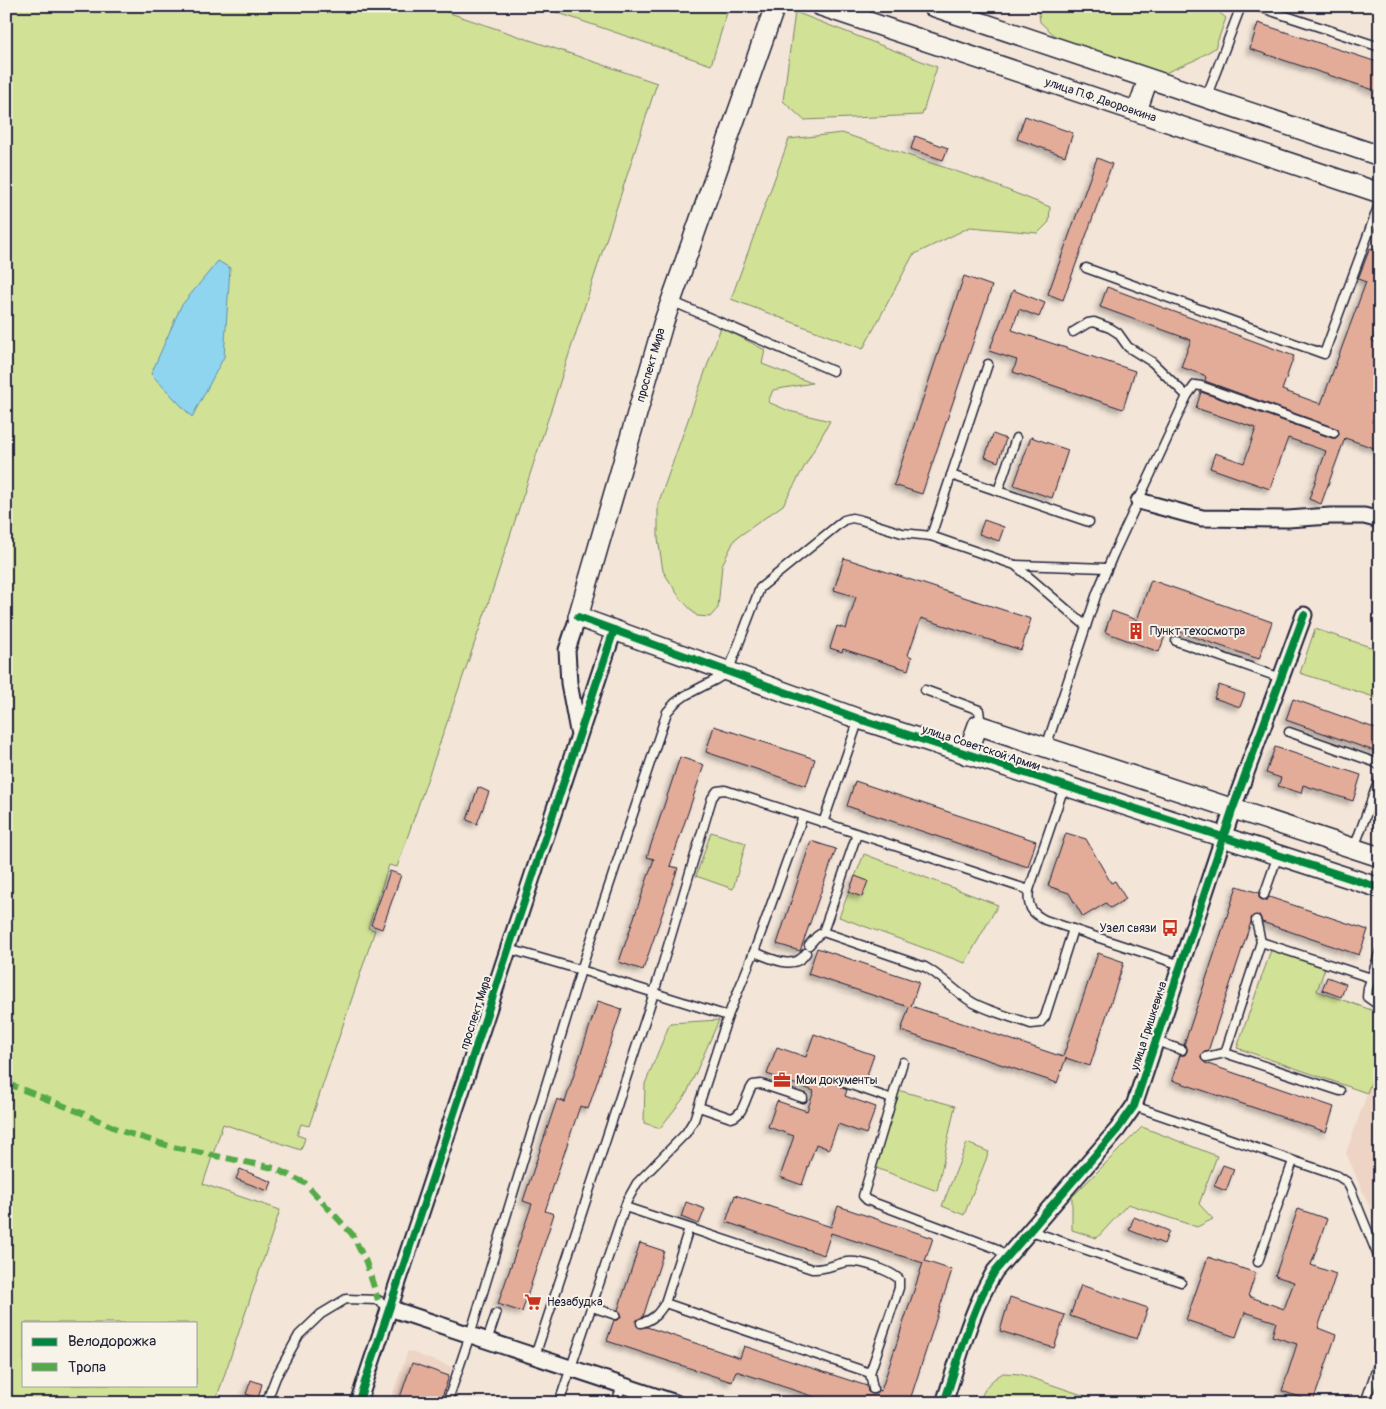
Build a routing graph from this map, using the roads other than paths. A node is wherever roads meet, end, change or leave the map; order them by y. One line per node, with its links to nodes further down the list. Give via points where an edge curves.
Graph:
1 (775, 6): 14 (street, проспект Мира)
2 (821, 6): 9 (street, улица П.Ф. Дворовкина)
3 (932, 6): 7 (street)
4 (1241, 6): 8 (lane)
5 (1256, 6): 6 (lane)
6 (1380, 47)
7 (1148, 78): 8 (street); 9 (street)
8 (1206, 98): 10 (street)
9 (1136, 112): 11 (street, улица П.Ф. Дворовкина)
10 (1380, 156)
11 (1380, 193)
12 (1380, 202): 13 (lane, via 1324,354)
13 (1086, 268)
14 (671, 301): 17 (lane); 30 (street, проспект Мира)
15 (1074, 332): 18 (lane, via 1094,322 1110,328)
16 (988, 364): 21 (lane)
17 (833, 371)
18 (1187, 396): 19 (lane, via 1195,385 1201,386); 23 (lane)
19 (1334, 433)
20 (1016, 438): 22 (lane)
21 (951, 475): 22 (lane); 26 (lane)
22 (998, 491): 25 (lane)
23 (1139, 501): 24 (street, via 1202,518 1364,516); 28 (lane)
24 (1380, 520)
25 (1088, 522)
26 (931, 536): 27 (lane); 34 (lane, via 902,533 852,518 844,520 760,588)
27 (1015, 565): 28 (lane); 31 (lane)
28 (1107, 568): 31 (lane)
29 (1304, 615): 35 (street, улица Гришкевича)
30 (578, 618): 32 (street, улица Советской Армии); 39 (street, проспект Мира, via 567,650 569,683)
31 (1086, 626): 41 (lane)
32 (614, 630): 34 (street, улица Советской Армии); 39 (street, проспект Мира)
33 (1176, 641): 35 (lane)
34 (728, 672): 37 (street, улица Советской Армии); 67 (lane, via 675,703 667,712)
35 (1282, 678): 46 (street, улица Гришкевича)
36 (925, 690): 38 (lane, via 979,710)
37 (859, 719): 42 (street, улица Советской Армии); 48 (lane)
38 (978, 725): 41 (street, улица Советской Армии); 42 (street, улица Советской Армии)
39 (579, 732): 62 (street, проспект Мира)
40 (1289, 732): 43 (lane)
41 (1046, 748): 46 (street, улица Советской Армии)
42 (967, 755): 45 (street, улица Советской Армии)
43 (1380, 766)
44 (1380, 777): 51 (lane)
45 (1064, 787): 50 (street, улица Советской Армии); 55 (lane)
46 (1233, 808): 50 (street, улица Гришкевича); 51 (street, улица Советской Армии)
47 (803, 816): 48 (lane); 64 (lane); 69 (lane, via 725,790 717,791 712,798)
48 (823, 823): 49 (lane)
49 (857, 834): 55 (lane); 59 (lane)
50 (1223, 837): 52 (street, улица Советской Армии); 66 (street, улица Гришкевича)
51 (1354, 848): 53 (street, улица Советской Армии)
52 (1278, 855): 54 (street, улица Советской Армии); 56 (lane)
53 (1380, 857)
54 (1380, 888)
55 (1029, 890): 58 (lane, via 1030,909 1036,915)
56 (1264, 895)
57 (1256, 920): 60 (lane)
58 (1073, 929): 59 (lane, via 1040,1024 1031,1024 980,1006 925,967); 66 (lane)
59 (823, 932): 61 (lane)
60 (1261, 942): 68 (lane); 74 (lane)
61 (809, 945)
62 (509, 949): 67 (lane); 93 (street, проспект Мира)
63 (1380, 951): 68 (lane)
64 (754, 952): 65 (lane, via 790,964 802,959); 71 (lane)
65 (806, 953)
66 (1181, 965): 72 (street, улица Гришкевича)
67 (582, 970): 69 (lane); 97 (lane)
68 (1371, 978): 70 (lane, via 1368,996)
69 (654, 993): 71 (lane); 99 (lane)
70 (1380, 1004)
71 (728, 1016): 82 (lane)
72 (1156, 1041): 73 (lane); 81 (street, улица Гришкевича)
73 (1182, 1050)
74 (1225, 1054): 75 (lane); 78 (lane)
75 (1206, 1057)
76 (903, 1062): 80 (lane)
77 (842, 1082): 80 (lane)
78 (1340, 1091)
79 (803, 1098): 82 (lane, via 753,1084 736,1117)
80 (892, 1099): 87 (lane, via 863,1196 995,1248)
81 (1134, 1106): 83 (lane); 86 (street, улица Гришкевича)
82 (698, 1108): 84 (lane, via 686,1133 637,1183)
83 (1293, 1161): 88 (lane, via 1347,1182); 89 (lane)
84 (625, 1207): 85 (lane); 92 (lane)
85 (689, 1228): 91 (lane); 102 (lane, via 812,1269 823,1270 846,1262 858,1262 893,1273 899,1279 900,1288)
86 (1031, 1232): 87 (street, улица Гришкевича); 90 (lane)
87 (1008, 1257): 111 (street, улица Гришкевича, via 986,1285)
88 (1380, 1261)
89 (1258, 1262)
90 (1181, 1282)
91 (665, 1303): 96 (lane, via 654,1317); 102 (lane)
92 (592, 1307): 95 (lane); 101 (lane)
93 (389, 1308): 97 (street); 105 (lane, via 378,1300 346,1299 321,1314 299,1335); 106 (street, проспект Мира)
94 (496, 1314): 98 (lane)
95 (616, 1315)
96 (641, 1323)
97 (470, 1336): 98 (street); 107 (lane)
98 (487, 1341): 99 (street)
99 (535, 1356): 101 (street)
100 (1380, 1359): 112 (lane)
101 (571, 1368): 103 (street); 108 (lane)
102 (870, 1373): 104 (lane)
103 (622, 1385): 109 (lane); 110 (street)
104 (873, 1389)
105 (266, 1403)
106 (358, 1403)
107 (447, 1403)
108 (560, 1403)
109 (616, 1403)
110 (676, 1403)
111 (944, 1403)
112 (1365, 1403)

